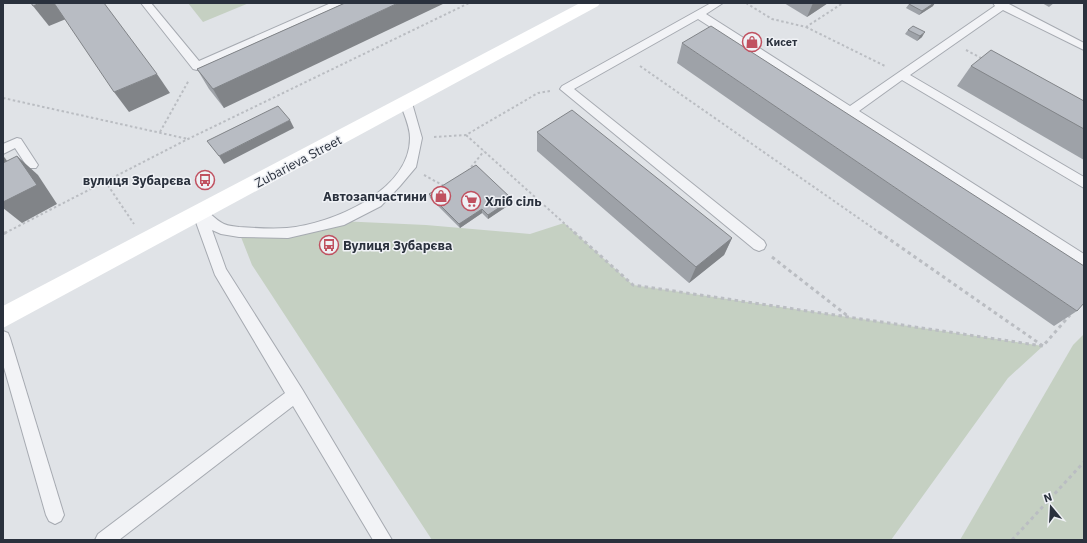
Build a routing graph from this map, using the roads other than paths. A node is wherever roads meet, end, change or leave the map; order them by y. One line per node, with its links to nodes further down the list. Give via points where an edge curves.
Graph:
1 (146, 3): 2 (lane, via 198,66)
2 (340, 3)
3 (592, 3): 9 (street, Zubarieva Street)
4 (718, 3): 6 (lane)
5 (1001, 4): 7 (lane); 8 (lane)
6 (698, 14): 10 (lane); 15 (lane, via 566,89)
7 (1084, 47)
8 (902, 74): 10 (lane); 13 (lane)
9 (406, 103): 14 (street, Zubarieva Street); 14 (lane, via 416,138 410,167 376,202 339,221 288,233 221,229)
10 (850, 112): 16 (lane)
11 (3, 149): 12 (lane, via 17,142)
12 (32, 165)
13 (1084, 183)
14 (200, 214): 17 (street, Zubarieva Street); 19 (lane, via 220,271)
15 (759, 245)
16 (1084, 261)
17 (3, 318)
18 (3, 338): 20 (lane)
19 (296, 394): 21 (lane); 22 (lane)
20 (55, 515)
21 (370, 519): 23 (lane); 24 (lane)
22 (104, 540)
23 (371, 540)
24 (383, 540)

